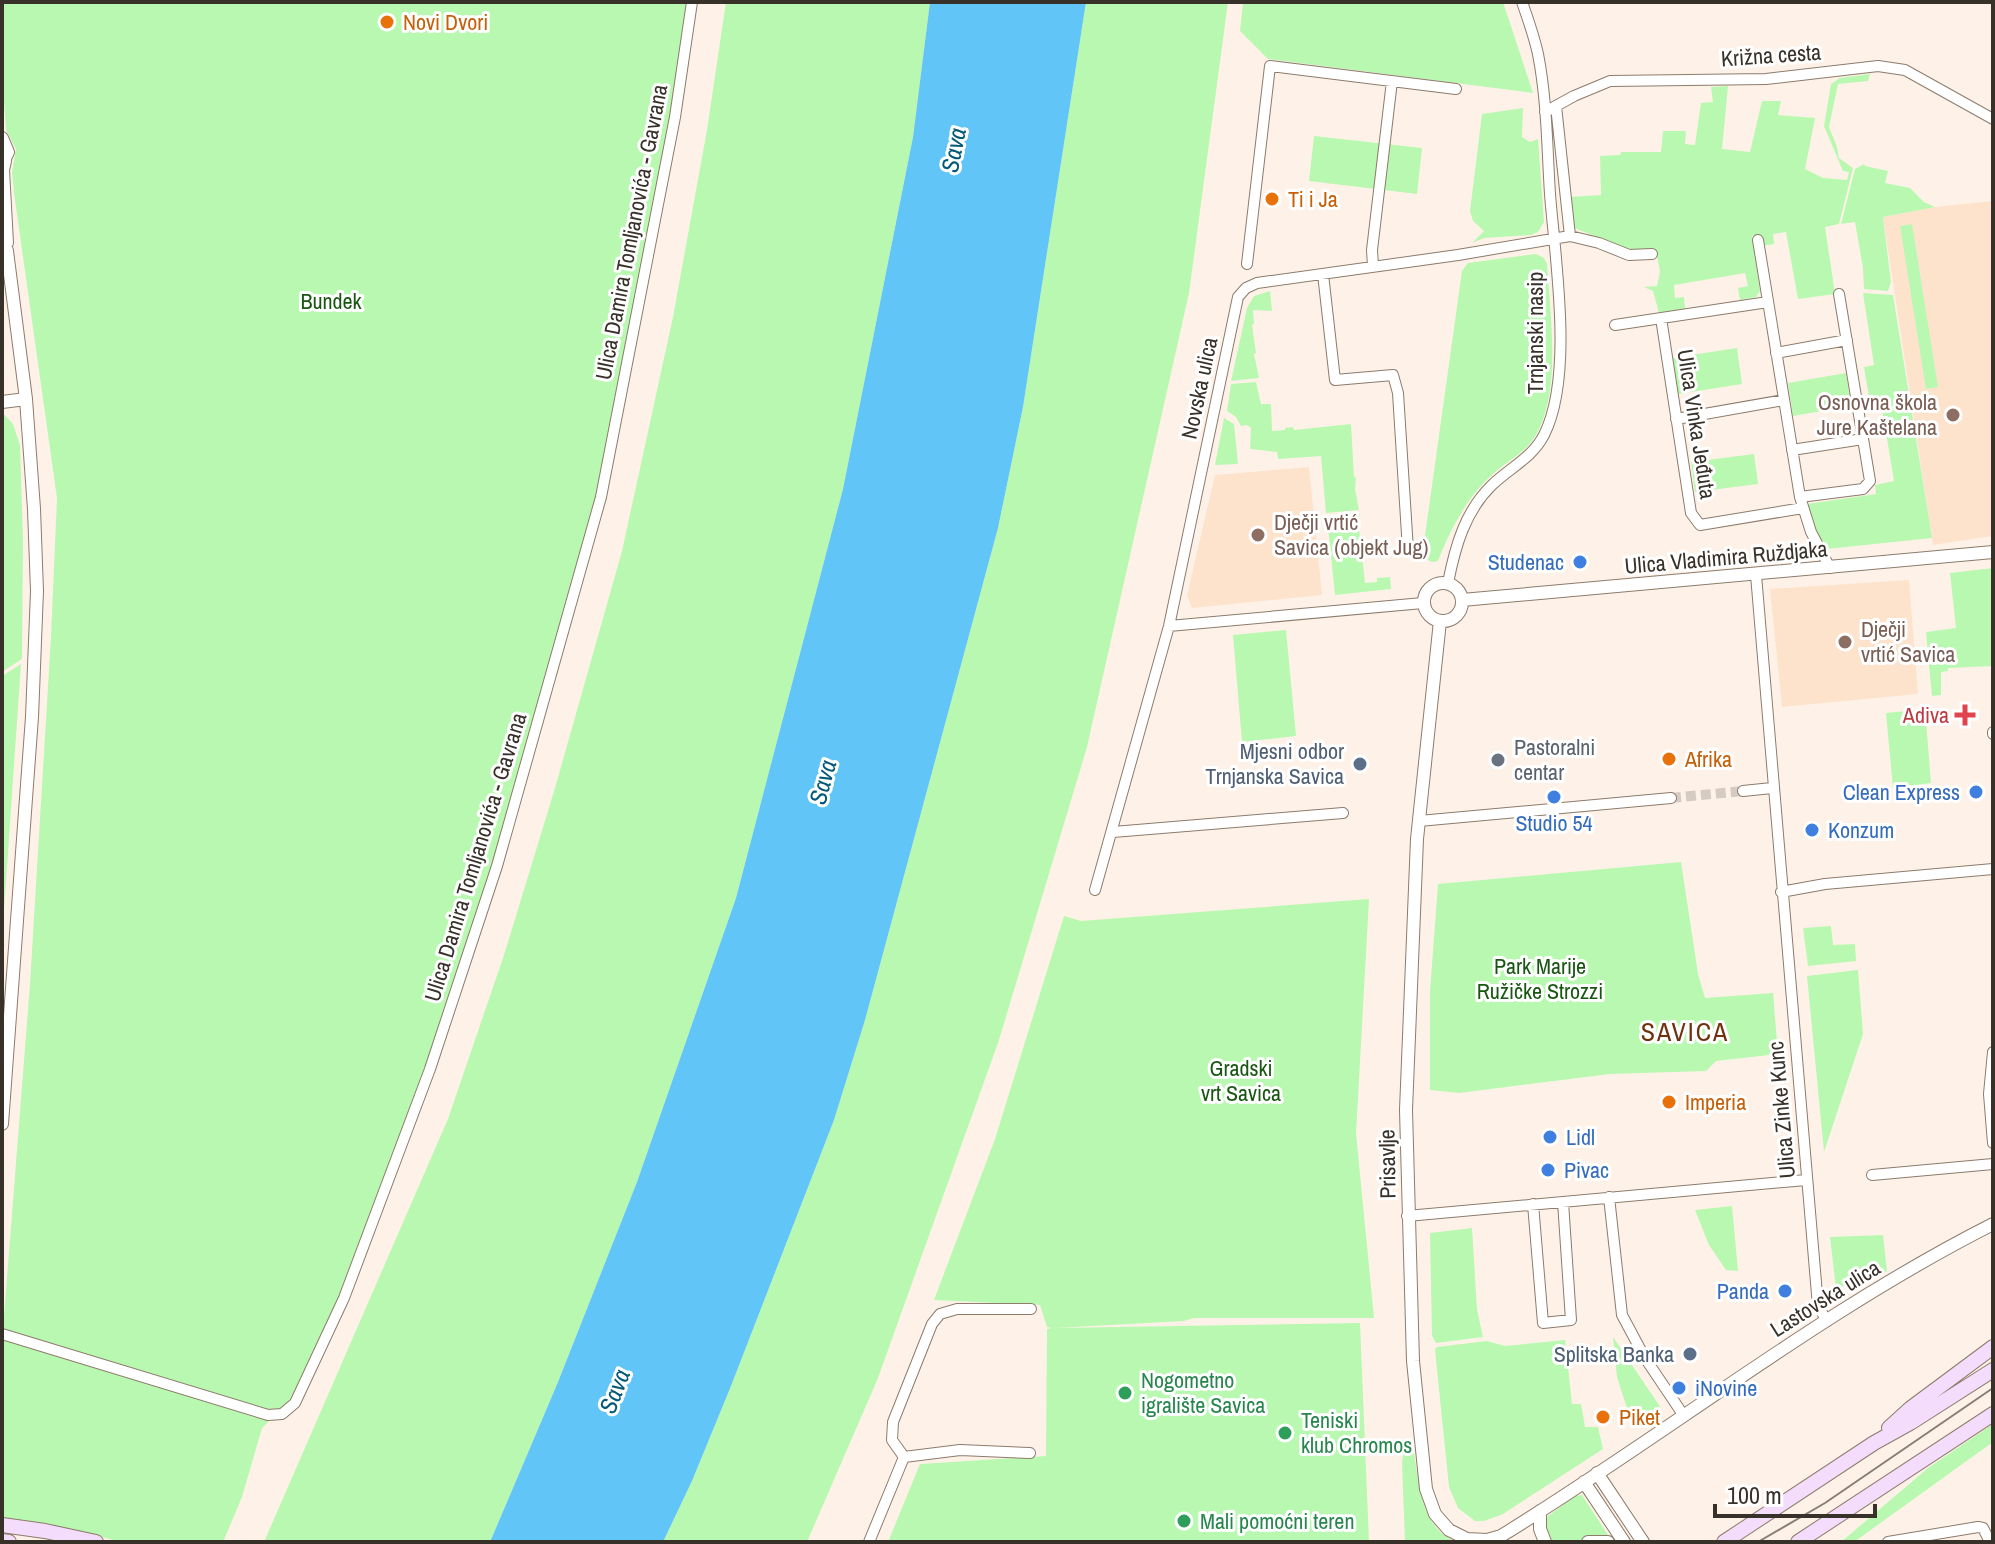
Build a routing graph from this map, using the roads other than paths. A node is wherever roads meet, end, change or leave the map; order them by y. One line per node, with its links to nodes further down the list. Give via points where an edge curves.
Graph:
1 (692, 2): 63 (street, Ulica Damira Tomljanovića - Gavrana, via 675,117 601,497 559,650 497,866 430,1069 361,1255 303,1388 282,1414 268,1415)
2 (1522, 2): 6 (street, Trnjanski nasip, via 1538,57)
3 (1392, 81): 4 (street); 16 (street, via 1270,66); 17 (street)
4 (1456, 89)
5 (1556, 106): 6 (street, Križna cesta); 7 (street, Križna cesta, via 1610,81 1766,79 1878,66 1905,70); 11 (street)
6 (1545, 112): 12 (street, Trnjanski nasip)
7 (1993, 119)
8 (2, 138): 9 (street, via 8,146)
9 (3, 162): 14 (street)
10 (2, 234): 14 (street)
11 (1570, 236): 12 (street); 15 (street, via 1629,255)
12 (1554, 239): 17 (street, Novska ulica); 36 (street, Trnjanski nasip, via 1559,346 1553,412 1535,452 1491,486 1472,510)
13 (1758, 240): 20 (street)
14 (7, 251): 25 (street)
15 (1652, 254)
16 (1247, 264)
17 (1373, 266): 18 (street, Novska ulica)
18 (1323, 274): 32 (street, via 1335,380 1393,375); 40 (street, Novska ulica, via 1257,283 1238,297)
19 (1839, 294): 23 (street)
20 (1768, 302): 21 (street); 24 (street)
21 (1661, 318): 22 (street); 28 (street, Ulica Vinka Jeđuta)
22 (1615, 325)
23 (1847, 340): 24 (street); 29 (street)
24 (1776, 353): 26 (street)
25 (26, 399): 27 (street); 51 (street, via 36,624)
26 (1784, 400): 28 (street); 30 (street)
27 (2, 402)
28 (1676, 419): 31 (street, Ulica Vinka Jeđuta, via 1691,513 1700,525)
29 (1863, 439): 30 (street); 31 (street, via 1867,488)
30 (1792, 450): 31 (street)
31 (1802, 502): 34 (street)
32 (1408, 550)
33 (1993, 552): 34 (street, Ulica Vladimira Ruždjaka)
34 (1830, 568): 35 (street, Ulica Vladimira Ruždjaka)
35 (1756, 575): 37 (street, Ulica Vladimira Ruždjaka); 41 (street, Ulica Zinke Kunc)
36 (1448, 583): 37 (street); 38 (street, via 1436,583 1426,591)
37 (1462, 600): 39 (street, via 1456,616)
38 (1423, 603): 39 (street); 40 (street)
39 (1440, 621): 45 (street, Prisavlje)
40 (1169, 626): 46 (street)
41 (1772, 788): 42 (street); 49 (street, Ulica Zinke Kunc)
42 (1743, 791)
43 (1671, 798): 45 (street)
44 (1343, 813): 46 (street)
45 (1419, 821): 59 (street, Prisavlje, via 1406,1110)
46 (1113, 832): 48 (street)
47 (1993, 869): 49 (street)
48 (1095, 890)
49 (1781, 892): 55 (street, Ulica Zinke Kunc)
50 (1993, 1052): 52 (street)
51 (2, 1124)
52 (1993, 1143)
53 (1993, 1164): 54 (street)
54 (1872, 1175)
55 (1806, 1180): 56 (street); 62 (street, Ulica Zinke Kunc, via 1818,1306)
56 (1609, 1197): 57 (street); 67 (street, via 1622,1315)
57 (1563, 1202): 58 (street); 58 (street, via 1571,1320 1543,1323)
58 (1533, 1204): 59 (street)
59 (1407, 1216): 75 (street, Prisavlje, via 1413,1361 1428,1498 1441,1522 1458,1535)
60 (1993, 1224): 62 (street, Lastovska ulica)
61 (1031, 1309): 70 (street, via 957,1309 940,1314 893,1422 892,1440)
62 (1827, 1321): 67 (street, Lastovska ulica)
63 (2, 1334)
64 (1993, 1347): 68 (main road, via 1911,1408)
65 (1993, 1370): 68 (main road)
66 (1993, 1414): 86 (main road)
67 (1684, 1416): 71 (street, Lastovska ulica)
68 (1874, 1443): 85 (main road)
69 (1030, 1453): 70 (street, via 960,1450)
70 (904, 1457): 79 (street)
71 (1597, 1473): 72 (street, Prisavlje); 84 (street)
72 (1584, 1482): 73 (street, Prisavlje); 83 (street)
73 (1540, 1511): 75 (street, Prisavlje); 80 (street)
74 (2, 1525): 78 (main road)
75 (1503, 1539)
76 (2, 1541): 77 (main road)
77 (9, 1542)
78 (96, 1542)
79 (869, 1542)
80 (1545, 1542)
81 (1588, 1542): 82 (street)
82 (1608, 1542)
83 (1624, 1542)
84 (1643, 1542)
85 (1724, 1542)
86 (1798, 1542)
87 (1888, 1542): 88 (street, via 1978,1527)
88 (1990, 1542)

